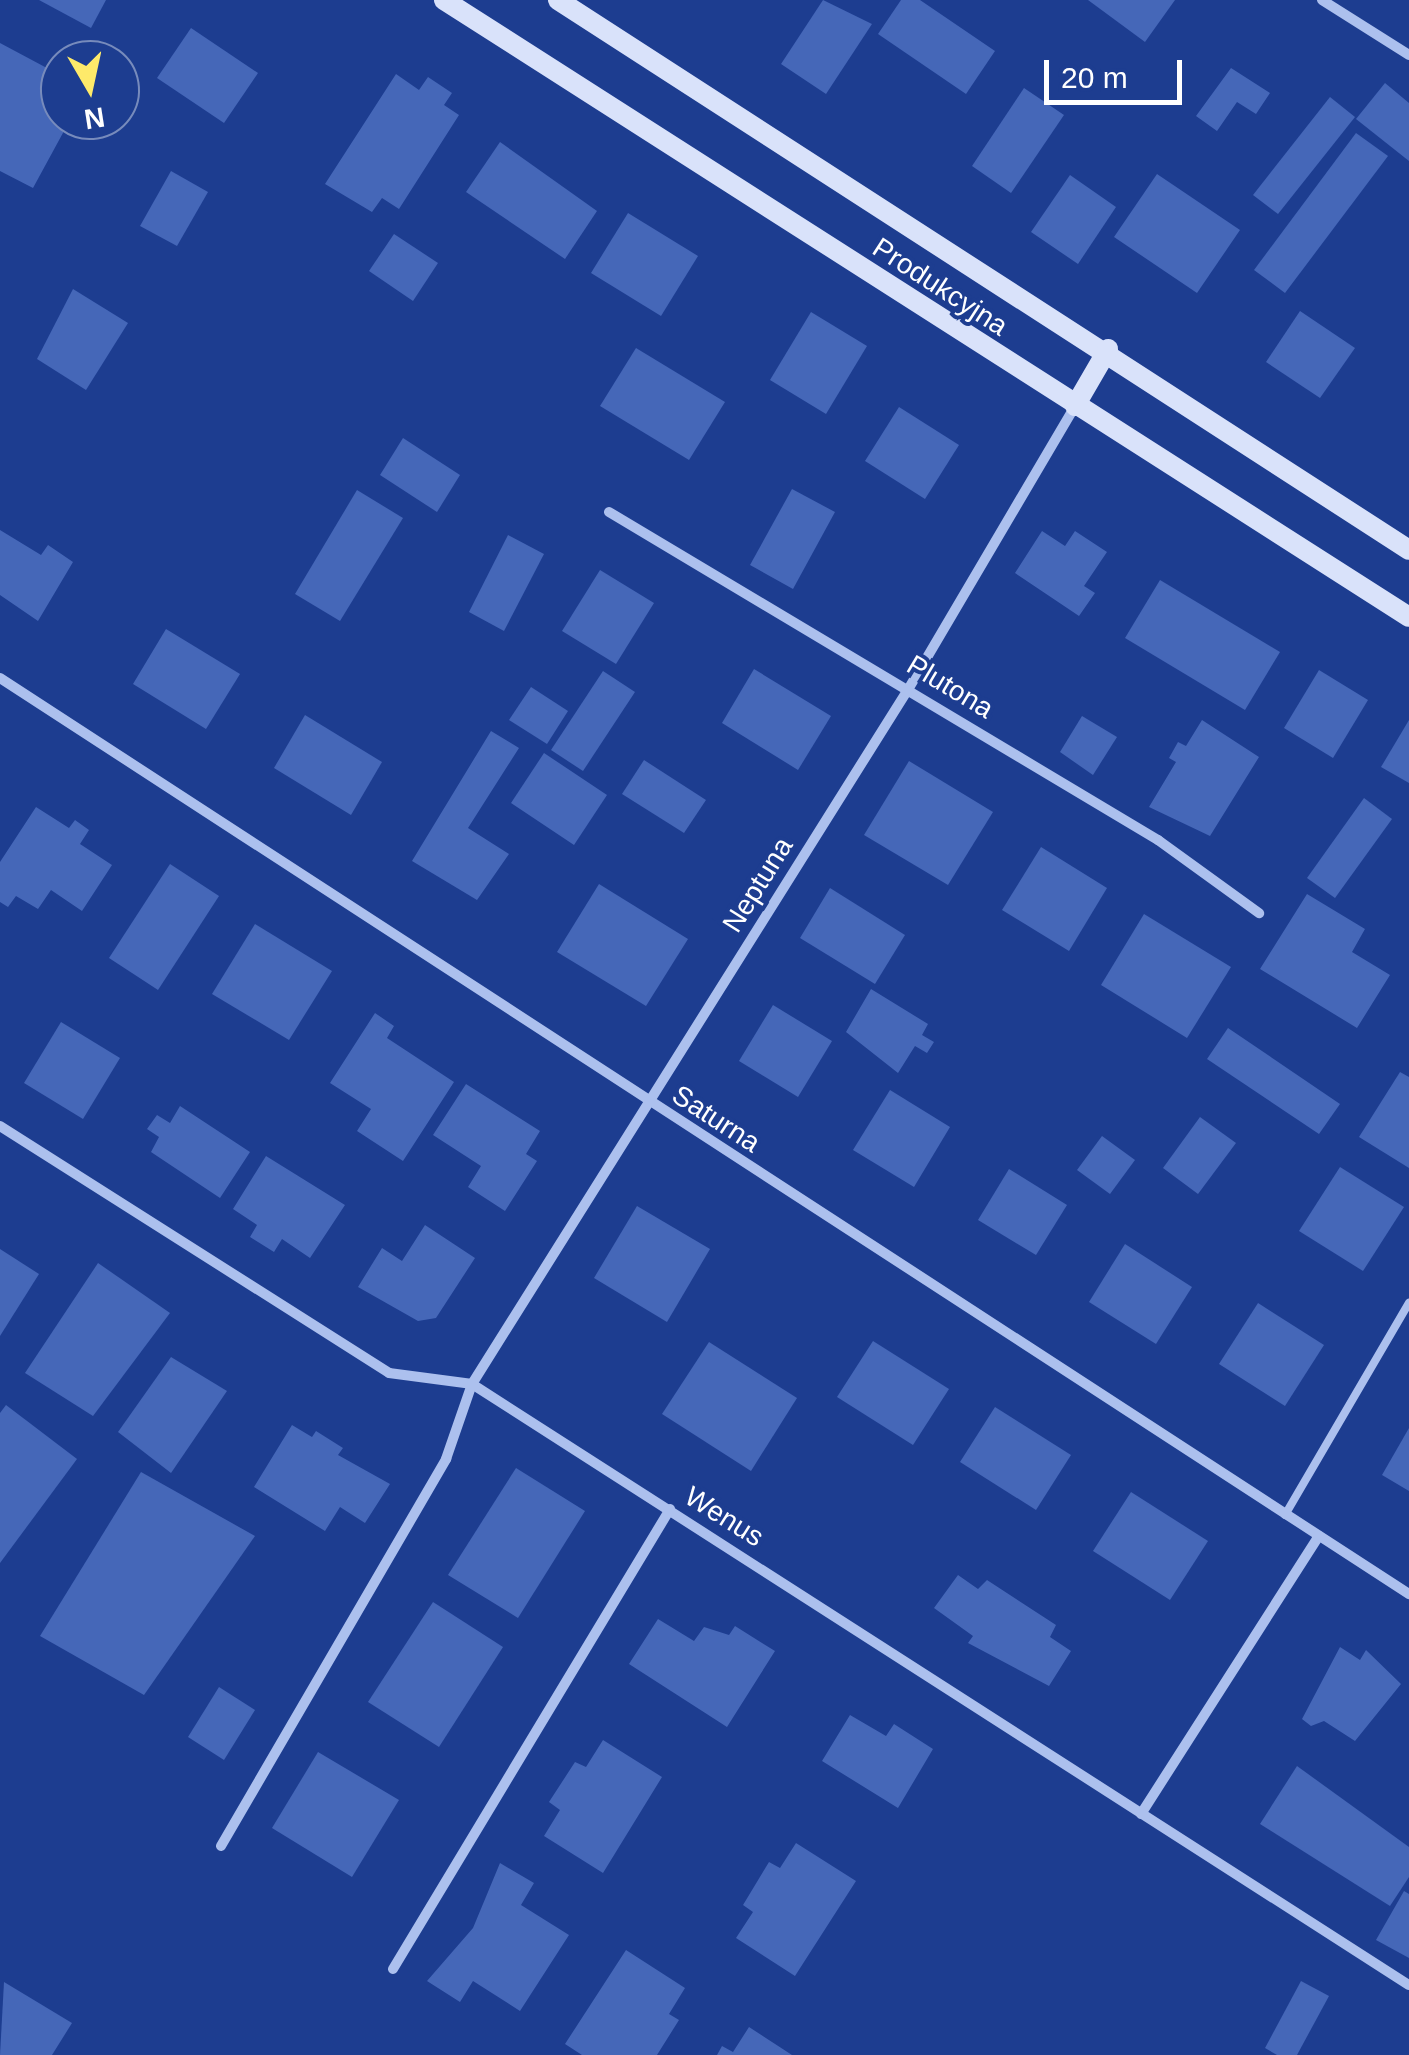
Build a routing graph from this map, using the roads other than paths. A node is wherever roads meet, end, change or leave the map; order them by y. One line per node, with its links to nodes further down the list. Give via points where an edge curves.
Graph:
1 (444, 0): 6 (main road, Produkcyjna)
2 (558, 0): 5 (main road, Produkcyjna)
3 (1322, 0): 4 (street)
4 (1409, 56)
5 (1108, 350): 6 (main road); 8 (main road, Produkcyjna)
6 (1075, 406): 9 (main road, Produkcyjna); 11 (street, Neptuna)
7 (609, 512): 11 (street, Plutona)
8 (1409, 550)
9 (1409, 616)
10 (0, 678): 13 (street, Saturna)
11 (909, 688): 12 (street, Plutona, via 1158,840); 13 (street, Neptuna)
12 (1259, 913)
13 (648, 1102): 16 (street, Neptuna); 18 (street, Saturna)
14 (0, 1126): 16 (street, Wenus, via 388,1374)
15 (1409, 1303): 18 (lane)
16 (472, 1384): 17 (street, Wenus); 22 (street, Neptuna, via 446,1459)
17 (670, 1510): 21 (street, Wenus); 23 (street)
18 (1285, 1514): 19 (street, Saturna)
19 (1319, 1536): 20 (street, Saturna); 21 (street)
20 (1409, 1594)
21 (1140, 1814): 24 (street, Wenus)
22 (221, 1846)
23 (393, 1968)
24 (1409, 1986)

